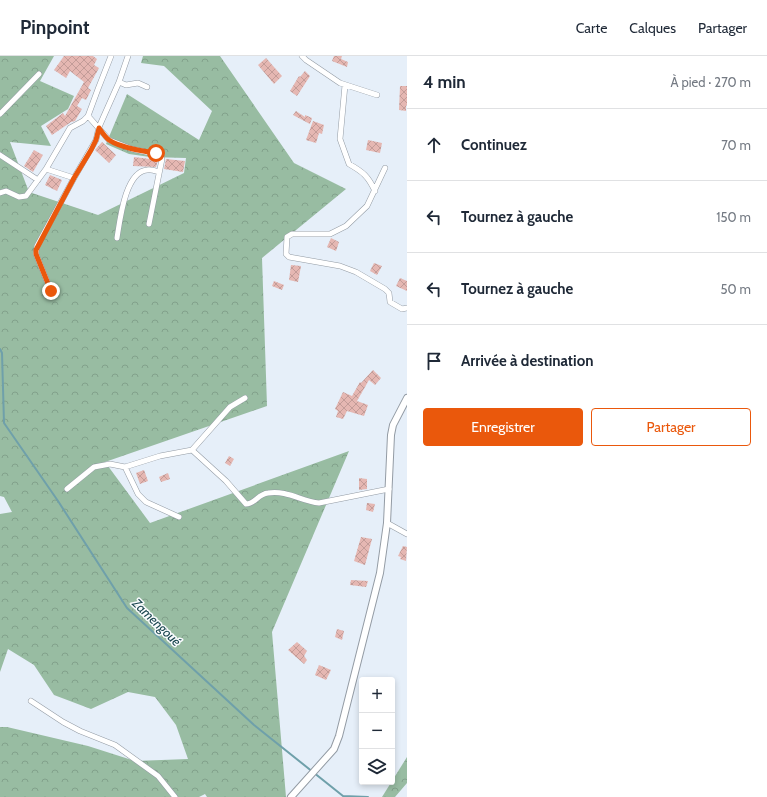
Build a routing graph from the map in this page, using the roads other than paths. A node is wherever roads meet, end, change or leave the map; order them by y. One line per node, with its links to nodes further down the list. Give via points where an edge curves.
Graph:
1 (112, 56): 10 (street)
2 (128, 56): 5 (street)
3 (302, 56): 6 (street)
4 (39, 74): 9 (street)
5 (119, 82): 7 (street); 11 (street)
6 (345, 85): 8 (street); 18 (street, via 340,139 349,164 361,170)
7 (147, 87)
8 (377, 95)
9 (0, 114)
10 (88, 116): 11 (street); 14 (street, via 70,128)
11 (99, 128): 15 (street, via 109,140 132,149 160,155 162,159); 16 (street, via 94,145)
12 (0, 155): 17 (street)
13 (385, 168): 18 (street)
14 (46, 169): 16 (street); 17 (street)
15 (159, 172): 20 (street); 21 (street, via 147,170 134,176 121,214)
16 (74, 178): 22 (street, via 36,250)
17 (38, 180): 19 (street, via 26,196 6,191)
18 (375, 191): 23 (street, via 367,206 346,226 323,234 289,235 286,254 289,258 340,266 356,272 385,289 389,293 390,302 402,309)
19 (0, 193)
20 (149, 224)
21 (117, 238)
22 (51, 291)
23 (407, 308)
24 (245, 398): 26 (street, via 230,407)
25 (407, 398): 29 (street, via 391,435)
26 (192, 450): 27 (street, via 160,456); 29 (street, via 226,481 246,504 252,503 260,494 273,492 292,494 318,503)
27 (125, 467): 28 (street, via 110,464 94,468); 30 (street, via 138,494 146,502)
28 (67, 489)
29 (389, 489): 31 (street)
30 (179, 517)
31 (387, 524): 32 (street); 35 (street, via 380,573 339,736 334,749)
32 (407, 534)
33 (31, 701): 34 (street, via 80,731 115,745 158,776)
34 (175, 797)
35 (291, 797)

